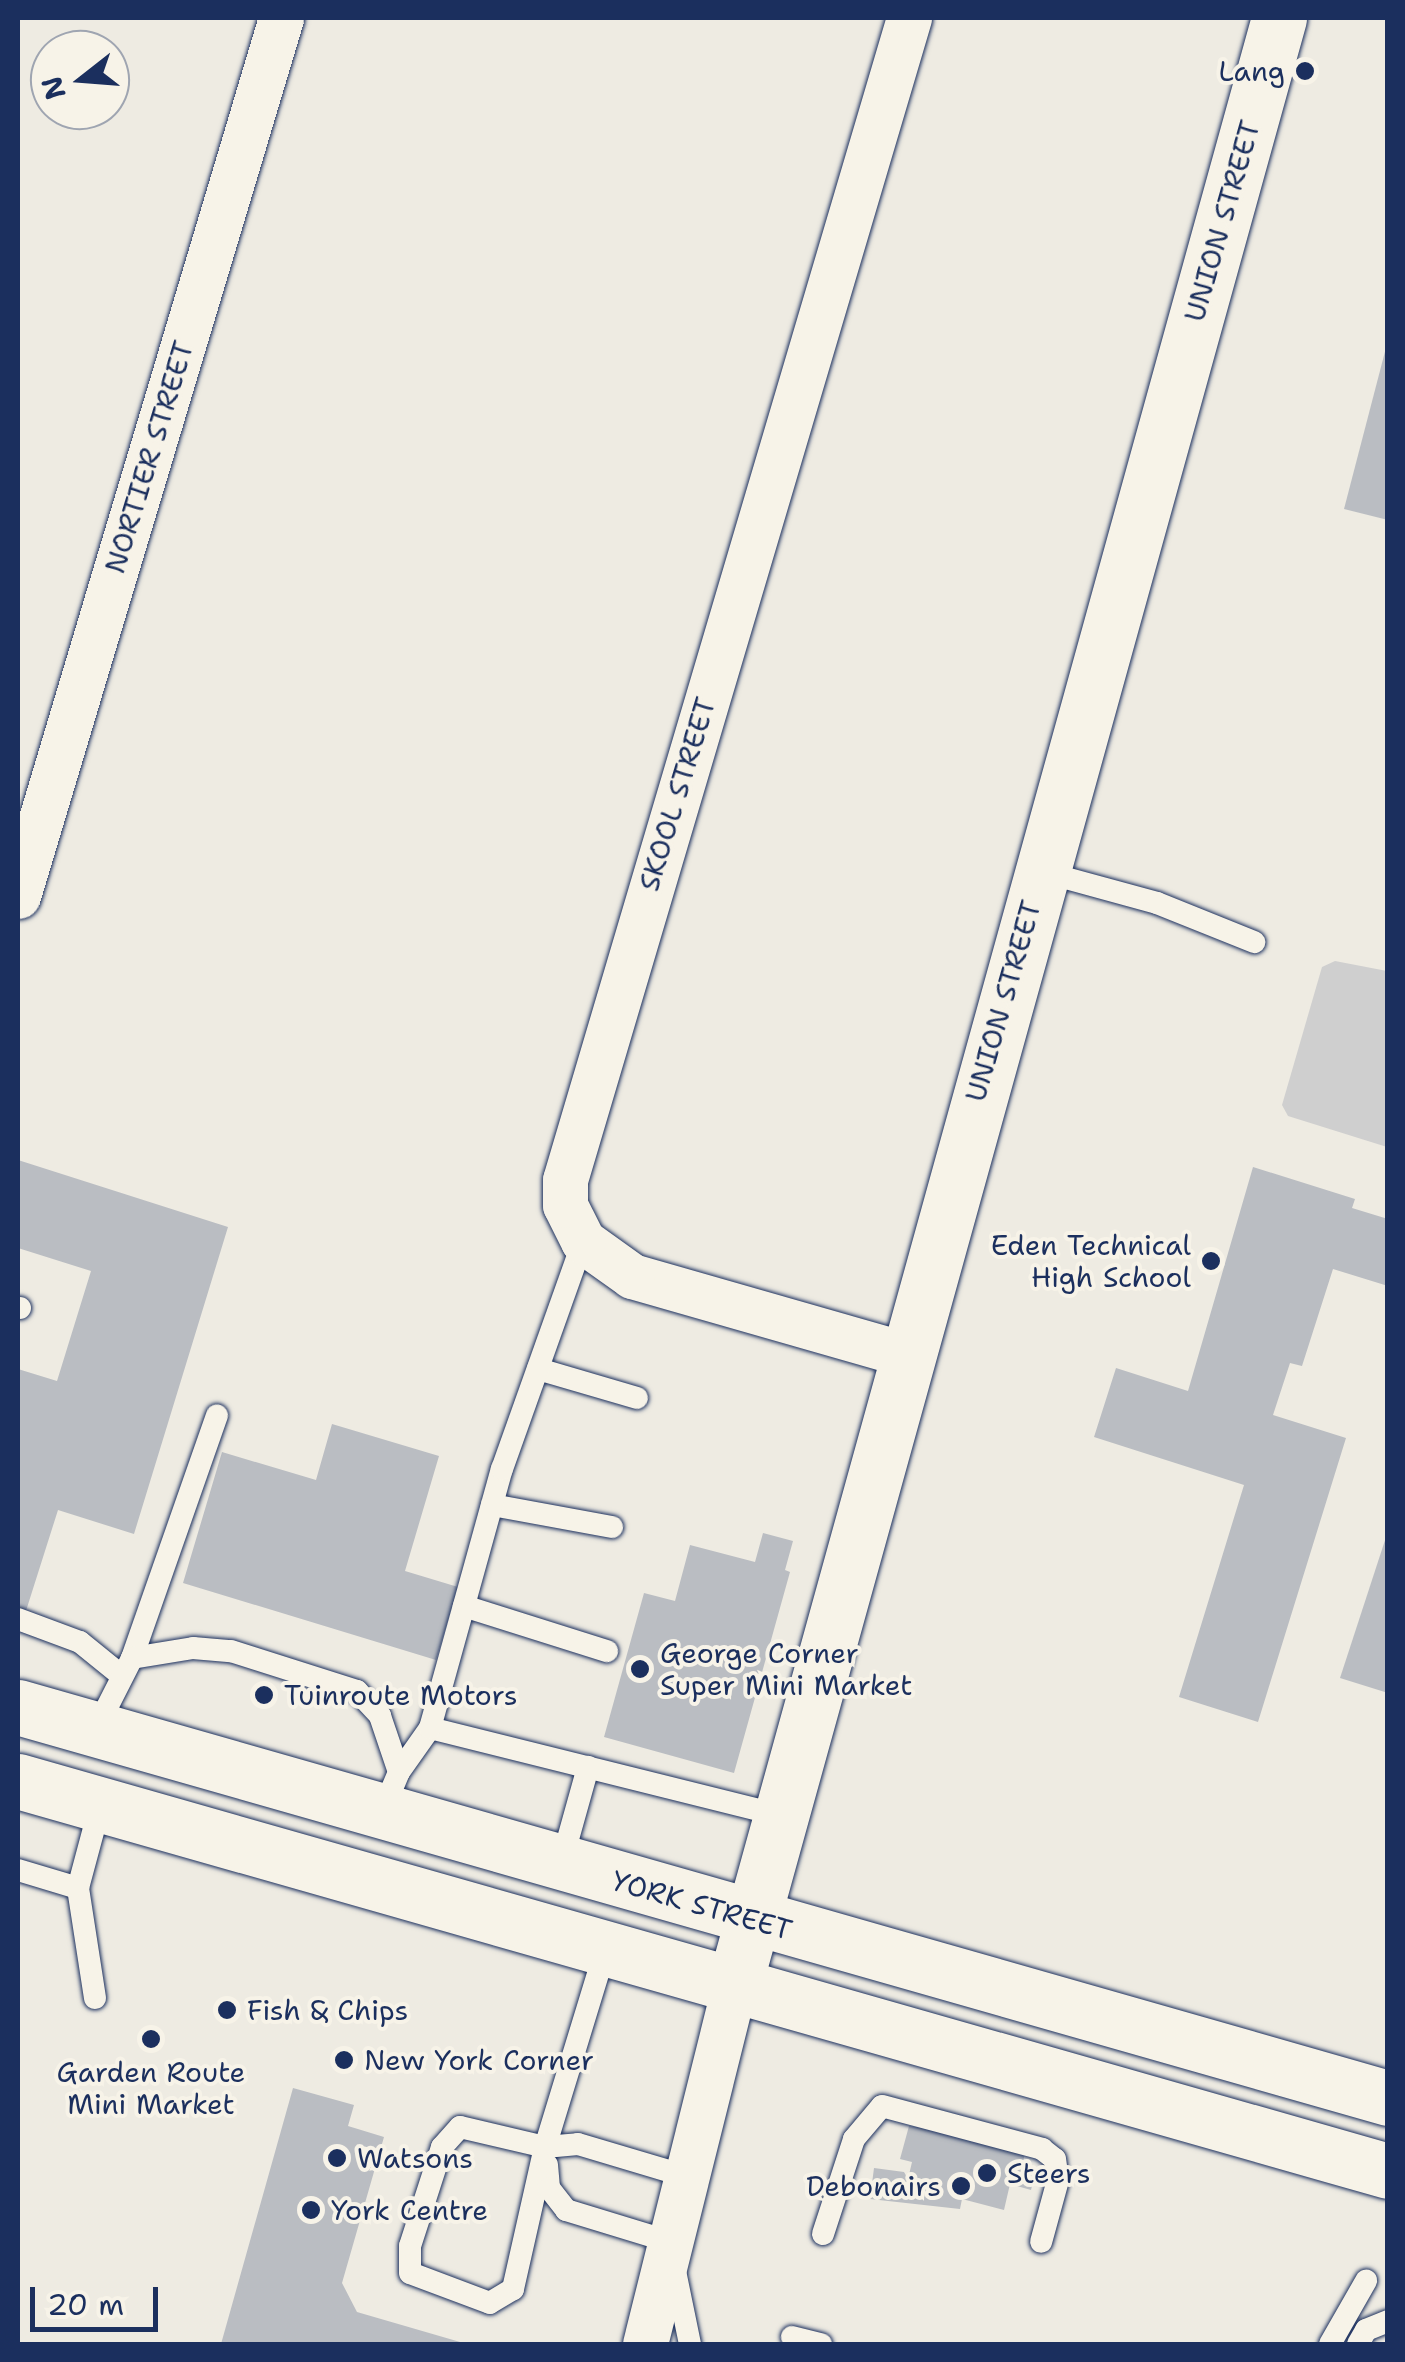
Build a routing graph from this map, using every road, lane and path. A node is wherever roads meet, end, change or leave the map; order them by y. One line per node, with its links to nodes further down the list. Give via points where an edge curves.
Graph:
1 (281, 18): 5 (street, NORTIER STREET)
2 (909, 18): 7 (street, SKOOL STREET, via 570,1153 565,1206)
3 (1279, 18): 4 (main road, UNION STREET)
4 (1040, 871): 6 (lane, via 1158,903); 8 (main road, UNION STREET)
5 (18, 896)
6 (1254, 942)
7 (583, 1240): 8 (street, via 632,1276); 9 (lane)
8 (904, 1354): 25 (main road, UNION STREET)
9 (538, 1370): 10 (lane); 12 (lane)
10 (636, 1398)
11 (218, 1415): 17 (lane)
12 (492, 1505): 13 (lane); 14 (lane)
13 (612, 1527)
14 (464, 1606): 16 (lane); 19 (lane)
15 (18, 1619): 17 (lane)
16 (607, 1651)
17 (127, 1667): 20 (lane); 23 (lane, via 194,1648 231,1650 333,1678 374,1704)
18 (18, 1707): 20 (main road, YORK STREET)
19 (430, 1728): 21 (lane); 23 (lane)
20 (95, 1730): 23 (main road, YORK STREET)
21 (588, 1767): 25 (lane); 26 (lane)
22 (18, 1782): 24 (main road)
23 (391, 1792): 26 (main road, YORK STREET)
24 (100, 1806): 28 (lane); 29 (main road)
25 (780, 1815): 30 (main road, UNION STREET)
26 (560, 1864): 30 (main road, YORK STREET)
27 (18, 1870): 28 (lane)
28 (78, 1888): 34 (lane)
29 (418, 1908): 31 (lane); 32 (main road)
30 (752, 1919): 33 (main road, UNION STREET); 35 (main road, YORK STREET)
31 (482, 1940)
32 (590, 1964): 33 (main road); 36 (lane)
33 (734, 1986): 37 (main road); 38 (street)
34 (95, 1998)
35 (1388, 2098)
36 (545, 2147): 38 (lane, via 578,2144); 39 (lane, via 549,2188); 43 (lane); 43 (lane, via 460,2126 448,2135 407,2262 414,2278 490,2303 513,2288)
37 (1388, 2171)
38 (681, 2180): 41 (street)
39 (566, 2210): 41 (lane); 43 (lane, via 536,2222)
40 (824, 2234): 42 (lane, via 854,2140 882,2106 1042,2148 1055,2158 1058,2180)
41 (665, 2241): 47 (street); 48 (street); 49 (lane)
42 (1042, 2242)
43 (522, 2248)
44 (1366, 2281): 51 (lane)
45 (1388, 2321): 52 (lane, via 1366,2330)
46 (792, 2337): 50 (lane)
47 (618, 2344)
48 (645, 2344)
49 (690, 2344)
50 (821, 2344)
51 (1330, 2344)
52 (1358, 2344)

